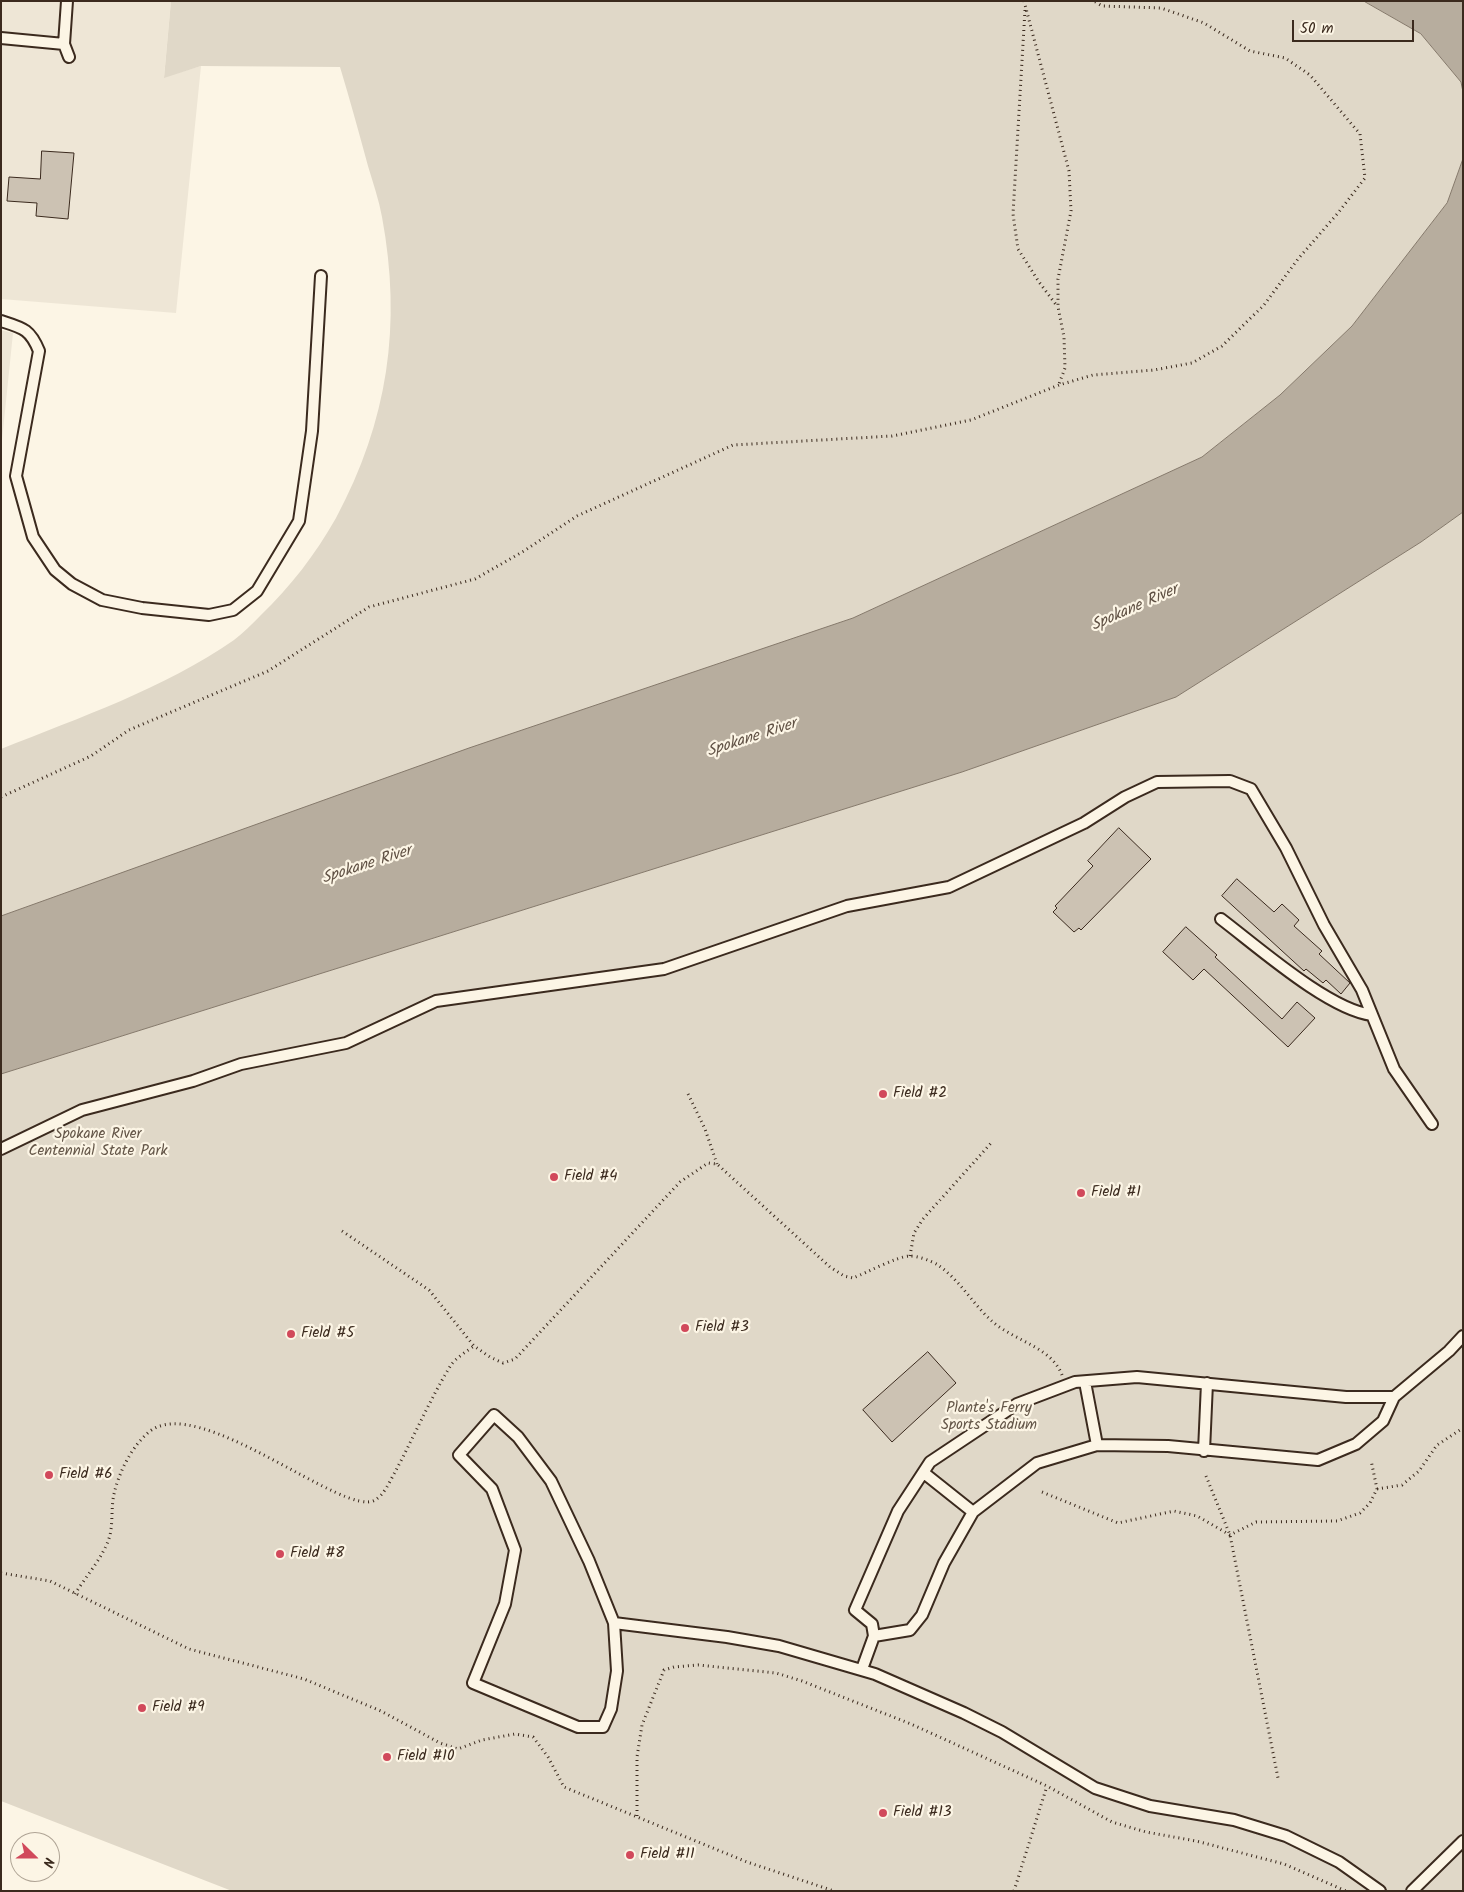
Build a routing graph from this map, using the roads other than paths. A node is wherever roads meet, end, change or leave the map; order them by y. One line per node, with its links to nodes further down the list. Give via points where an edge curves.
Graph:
1 (67, 1): 3 (lane)
2 (1, 38): 3 (lane)
3 (64, 44): 4 (lane)
4 (69, 58)
5 (320, 276): 6 (lane, via 312,430 299,521 257,591 233,610 209,615 102,600 72,584 55,570 33,537 16,476 39,351 32,336 22,327)
6 (1, 321)
7 (1221, 919): 8 (lane, via 1312,988 1358,1013)
8 (1372, 1015): 9 (lane, via 1394,1069); 10 (lane, via 1310,893 1250,789 1230,781 1157,782 1125,797 1084,823 949,887 847,906 664,969 436,1001 346,1043 241,1064 193,1081 82,1110)
9 (1432, 1124)
10 (1, 1149)
11 (1463, 1336): 14 (lane, via 1450,1351)
12 (1085, 1382): 13 (lane, via 1136,1377); 15 (lane); 17 (lane, via 1017,1404 930,1462)
13 (1207, 1383): 14 (lane, via 1346,1397); 16 (lane)
14 (1394, 1397): 16 (lane, via 1383,1421 1356,1444 1318,1460)
15 (1097, 1445): 16 (lane, via 1168,1446); 18 (lane, via 1037,1464)
16 (1204, 1451)
17 (924, 1473): 18 (lane); 20 (lane, via 898,1511 855,1610 872,1624)
18 (973, 1512): 20 (lane, via 944,1563 922,1615 910,1630)
19 (614, 1623): 19 (lane, via 617,1671 611,1709 603,1727 578,1727 473,1683 505,1604 515,1550 492,1489 460,1455 494,1415 518,1437 550,1481 589,1561); 21 (lane, via 778,1646)
20 (874, 1636): 21 (lane)
21 (862, 1669): 23 (lane, via 964,1712 1095,1788 1150,1806 1234,1820 1286,1836 1339,1862)
22 (1463, 1841): 24 (lane)
23 (1380, 1891)
24 (1412, 1891)

